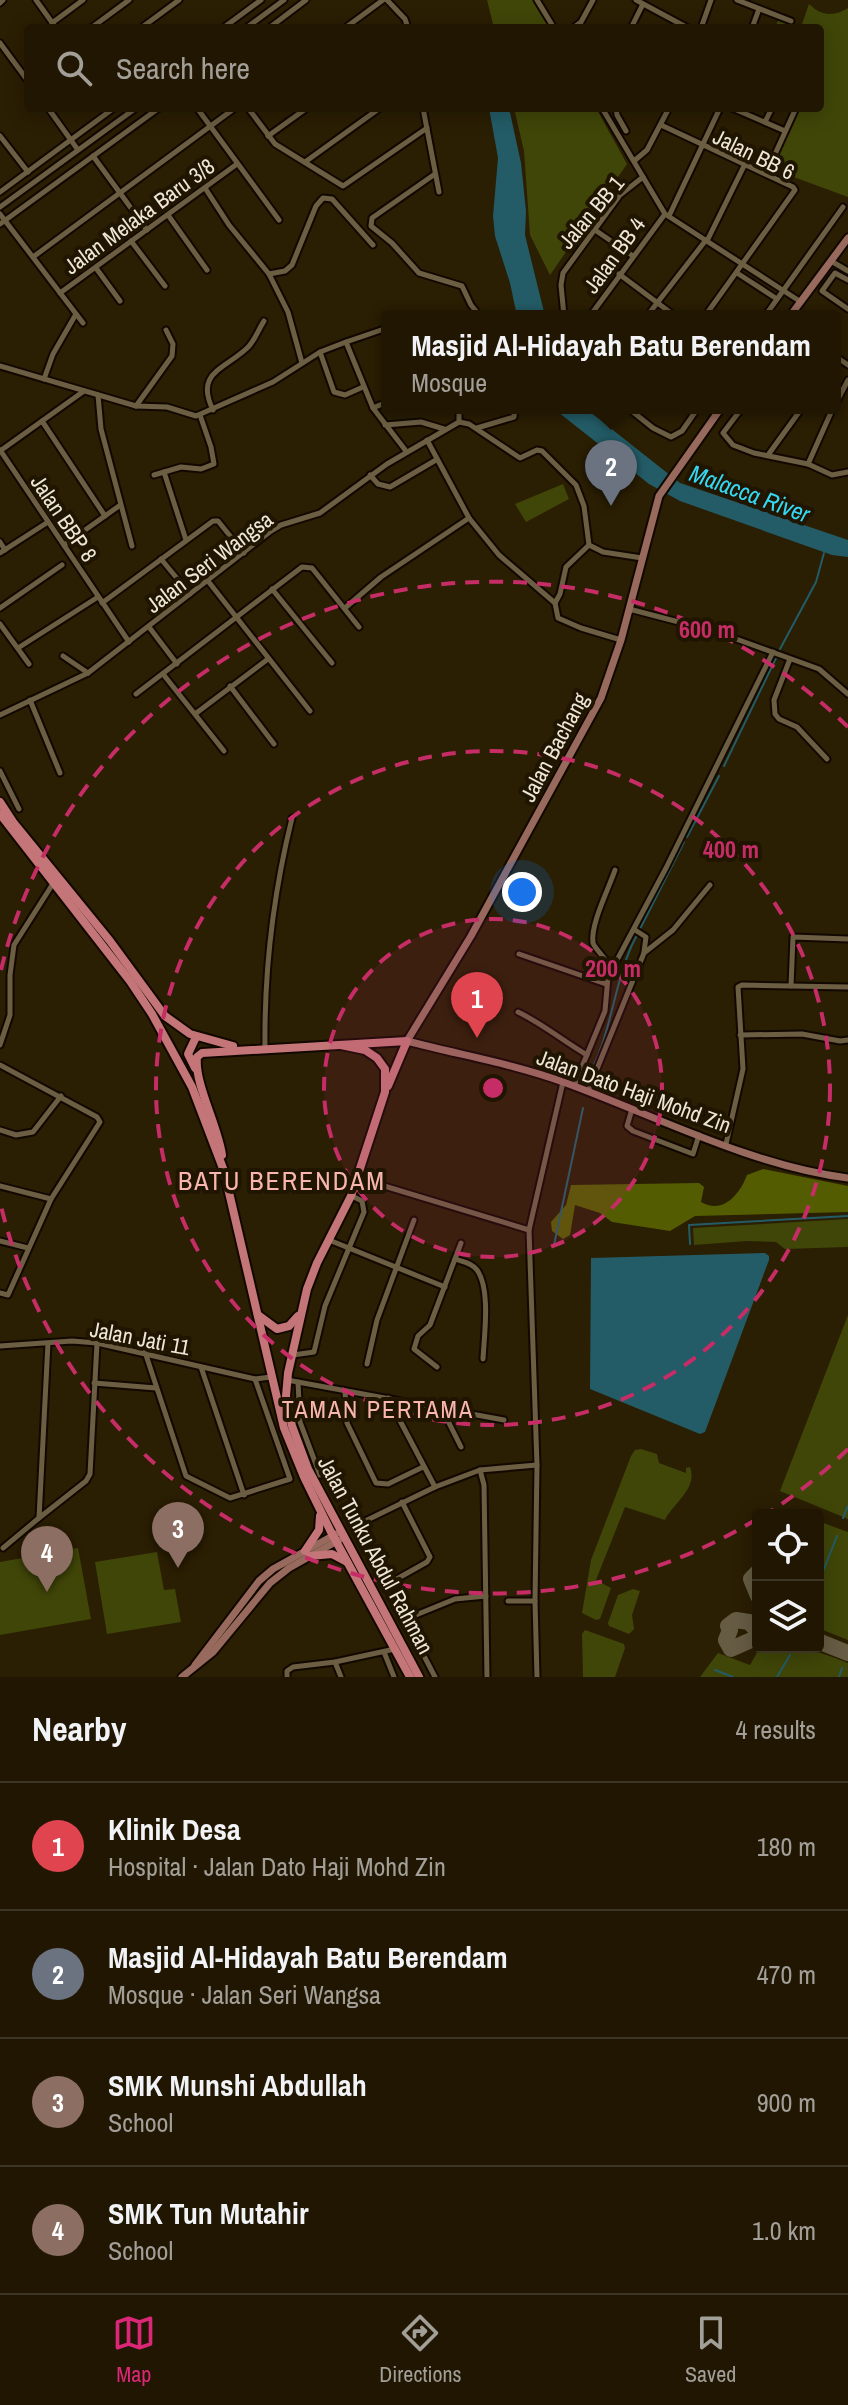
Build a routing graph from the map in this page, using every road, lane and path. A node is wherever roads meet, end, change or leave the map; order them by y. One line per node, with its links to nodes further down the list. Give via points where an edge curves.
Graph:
1 (36, 0): 17 (street)
2 (83, 0): 18 (street)
3 (129, 0): 19 (street)
4 (179, 0): 20 (street)
5 (261, 0): 21 (street)
6 (284, 0): 22 (street)
7 (306, 0): 23 (street)
8 (385, 0): 24 (street); 25 (street)
9 (537, 0): 26 (street)
10 (593, 0): 27 (street)
11 (636, 0): 14 (street)
12 (711, 0): 30 (street)
13 (737, 0): 15 (street)
14 (643, 4): 28 (street); 29 (street)
15 (759, 9): 16 (street); 31 (street)
16 (791, 21)
17 (53, 24)
18 (55, 24)
19 (96, 24)
20 (146, 24)
21 (228, 24)
22 (251, 24)
23 (274, 24)
24 (351, 24)
25 (407, 24)
26 (552, 24)
27 (578, 24)
28 (633, 24)
29 (680, 24)
30 (702, 24)
31 (753, 24)
32 (0, 43): 33 (street)
33 (24, 76)
34 (51, 112): 59 (street)
35 (109, 112): 59 (street)
36 (130, 112): 61 (street)
37 (154, 112): 62 (street)
38 (201, 112): 52 (street)
39 (230, 112): 52 (street)
40 (251, 112): 58 (street)
41 (301, 112): 58 (street)
42 (374, 112): 64 (street)
43 (424, 112): 54 (street)
44 (604, 112): 63 (street)
45 (617, 112): 55 (street)
46 (667, 112): 53 (street)
47 (718, 112): 60 (street, Jalan BB 4)
48 (741, 112): 51 (street)
49 (770, 112): 51 (street)
50 (794, 112): 56 (street)
51 (765, 122): 56 (street)
52 (212, 125): 65 (street); 74 (street)
53 (661, 125): 60 (street, Jalan BB 6); 63 (street)
54 (427, 128): 64 (street, via 343,186); 68 (street)
55 (626, 131)
56 (785, 131): 69 (street)
57 (0, 136): 67 (street)
58 (268, 136): 64 (street)
59 (71, 140): 61 (street); 67 (street)
60 (703, 146): 66 (street, Jalan BB 6); 78 (street, Jalan BB 4)
61 (78, 150): 75 (street)
62 (93, 156): 74 (street); 79 (street)
63 (634, 161): 70 (street)
64 (305, 162)
65 (237, 164): 71 (street, Jalan Melaka Baru 3/8); 80 (street)
66 (744, 166): 69 (street, Jalan BB 6); 85 (street)
67 (28, 172): 72 (street)
68 (435, 174): 73 (street); 106 (street, via 372,218 371,226 419,273 462,286)
69 (766, 174): 90 (street, Jalan BB 6, via 793,187 795,194)
70 (643, 177): 78 (street); 82 (street, Jalan BB 1, via 620,195)
71 (205, 188): 77 (street, Jalan Melaka Baru 3/8); 95 (street)
72 (0, 192)
73 (439, 192)
74 (121, 193): 81 (street); 88 (street)
75 (0, 207)
76 (843, 207): 99 (street)
77 (168, 215): 81 (street, Jalan Melaka Baru 3/8); 92 (street)
78 (667, 215): 85 (street); 87 (street, Jalan BB 4)
79 (1, 219): 88 (street)
80 (279, 220)
81 (147, 230): 84 (street, Jalan Melaka Baru 3/8)
82 (595, 230): 87 (street); 107 (street, Jalan BB 1, via 563,273)
83 (848, 238): 89 (street)
84 (131, 241): 91 (street, Jalan Melaka Baru 3/8); 98 (street)
85 (706, 241): 90 (street); 103 (street)
86 (373, 245): 95 (street, via 332,199 323,198 292,265)
87 (633, 256): 96 (street, Jalan BB 4)
88 (33, 257): 100 (street)
89 (831, 261): 93 (street); 104 (street)
90 (743, 264): 94 (street); 99 (street)
91 (96, 268): 100 (street, Jalan Melaka Baru 3/8); 102 (street)
92 (207, 270)
93 (848, 271)
94 (737, 273): 101 (street); 111 (street)
95 (269, 274): 121 (street, via 288,312)
96 (619, 274): 103 (street); 108 (street, Jalan BB 4)
97 (848, 280): 105 (street, via 835,273 822,291)
98 (165, 286)
99 (784, 291): 101 (street); 104 (street)
100 (60, 293): 114 (street)
101 (777, 299): 112 (street)
102 (120, 301)
103 (657, 302): 109 (street); 110 (street)
104 (801, 302): 113 (street)
105 (848, 309)
106 (475, 310)
107 (563, 310)
108 (594, 310)
109 (651, 310)
110 (667, 310)
111 (709, 310)
112 (769, 310)
113 (795, 310)
114 (76, 314): 116 (street); 123 (street)
115 (264, 321): 130 (street, via 246,349 210,378 206,392)
116 (83, 323)
117 (166, 330): 128 (street, via 172,356)
118 (381, 330): 119 (street)
119 (346, 342): 120 (street); 124 (street)
120 (320, 352): 121 (street); 124 (street, via 334,392 345,395)
121 (302, 363): 130 (street)
122 (0, 366): 123 (street)
123 (44, 379): 125 (street)
124 (363, 387): 129 (street)
125 (85, 391): 126 (street); 140 (street)
126 (98, 395): 128 (street); 155 (street)
127 (381, 405): 129 (street)
128 (136, 406): 139 (street)
129 (373, 408): 142 (street)
130 (213, 410): 139 (street)
131 (459, 414): 141 (street)
132 (514, 414): 143 (street)
133 (640, 414): 134 (street, via 671,437)
134 (694, 414)
135 (717, 414): 166 (street, Jalan Bachang, via 659,496)
136 (737, 414): 148 (street, via 723,433 733,445)
137 (798, 414): 148 (street)
138 (829, 414): 150 (street)
139 (200, 415): 151 (street, via 214,464)
140 (42, 421): 147 (street); 156 (street)
141 (459, 422): 143 (street); 144 (street, Jalan Seri Wangsa)
142 (385, 425): 144 (street, via 421,422); 146 (street)
143 (476, 428): 162 (street, via 520,458 540,450 575,482)
144 (445, 429): 145 (street, Jalan Seri Wangsa)
145 (427, 440): 146 (street, Jalan Seri Wangsa); 149 (street)
146 (406, 451): 154 (street, Jalan Seri Wangsa)
147 (1, 454): 158 (street, Jalan BBP 8)
148 (768, 455): 150 (street)
149 (436, 460): 154 (street, via 390,487); 157 (street)
150 (808, 464): 152 (street, via 832,475)
151 (164, 472): 153 (street); 159 (street)
152 (848, 472)
153 (154, 475)
154 (370, 475): 165 (street, Jalan Seri Wangsa, via 320,513 281,525)
155 (119, 506): 156 (street); 163 (street)
156 (105, 516): 161 (street)
157 (469, 518): 173 (street, via 499,555); 175 (street)
158 (48, 522): 161 (street, Jalan BBP 8); 164 (street)
159 (186, 540): 165 (street, via 216,520); 167 (street)
160 (0, 542): 164 (street)
161 (64, 545): 172 (street, Jalan BBP 8)
162 (589, 545): 166 (street); 173 (street, via 566,567)
163 (132, 546)
164 (3, 552)
165 (244, 553): 169 (street, Jalan Seri Wangsa)
166 (642, 558): 176 (street, Jalan Bachang)
167 (161, 559): 171 (street); 172 (street)
168 (62, 565): 174 (street)
169 (208, 581): 171 (street, Jalan Seri Wangsa); 177 (street)
170 (272, 589): 175 (street, via 308,566); 177 (street); 189 (street)
171 (190, 594): 179 (street, Jalan Seri Wangsa)
172 (100, 600): 183 (street, Jalan BBP 8); 184 (street)
173 (555, 603): 182 (street, via 556,614 565,622)
174 (0, 608)
175 (345, 608): 180 (street)
176 (629, 609): 182 (street, Jalan Bachang); 185 (street)
177 (236, 617): 187 (street); 191 (street)
178 (0, 624): 181 (street)
179 (149, 627): 183 (street, Jalan Seri Wangsa); 191 (street)
180 (359, 627)
181 (3, 635): 184 (street)
182 (621, 640): 228 (street, Jalan Bachang, via 587,725)
183 (129, 642): 192 (street, Jalan Seri Wangsa)
184 (18, 648): 190 (street)
185 (773, 652): 188 (street); 214 (street)
186 (63, 656): 192 (street)
187 (268, 659): 194 (street); 198 (street)
188 (790, 659): 196 (street, via 826,673); 203 (street, via 774,700 775,714 804,733)
189 (332, 663)
190 (29, 664)
191 (177, 664): 193 (street)
192 (88, 673): 197 (street, Jalan Seri Wangsa)
193 (163, 674): 195 (street); 199 (street)
194 (230, 686): 199 (street); 201 (street)
195 (136, 694)
196 (848, 694)
197 (30, 700): 200 (street, Jalan Seri Wangsa); 205 (street)
198 (310, 711)
199 (195, 714): 202 (street)
200 (0, 715)
201 (274, 744)
202 (224, 751)
203 (827, 759)
204 (0, 771): 206 (street)
205 (60, 773)
206 (3, 786): 208 (street)
207 (0, 802): 226 (main road, via 165,1016)
208 (19, 809)
209 (0, 814): 212 (main road, Jalan Tunku Abdul Rahman)
210 (292, 818): 231 (street, via 269,938)
211 (615, 870): 218 (street, via 593,941)
212 (54, 882): 220 (street, via 18,935); 246 (main road, Jalan Tunku Abdul Rahman, via 152,1014 192,1087)
213 (710, 885): 216 (street, via 673,930)
214 (638, 931): 216 (street, via 646,940); 218 (street)
215 (848, 939): 222 (street, via 793,937)
216 (644, 953): 238 (street)
217 (519, 954): 221 (street)
218 (613, 969): 221 (street)
219 (0, 972): 220 (street)
220 (10, 975): 229 (street, via 10,1015)
221 (606, 984): 233 (street, via 605,1011)
222 (791, 986): 223 (street); 225 (street, via 740,985)
223 (848, 987)
224 (518, 1012): 233 (street)
225 (740, 1035): 227 (street); 245 (street, via 743,1069)
226 (196, 1037): 232 (main road); 235 (main road, via 188,1054)
227 (848, 1040)
228 (407, 1041): 230 (main road); 236 (street, Jalan Dato Haji Mohd Zin); 239 (main road, Jalan Bachang)
229 (0, 1045)
230 (341, 1045): 231 (main road); 239 (main road, via 377,1058 385,1069)
231 (265, 1049): 232 (main road)
232 (254, 1050): 235 (main road, via 202,1053)
233 (587, 1055): 237 (street)
234 (0, 1065): 240 (street)
235 (197, 1070): 246 (main road, via 220,1140)
236 (563, 1082): 237 (street, Jalan Dato Haji Mohd Zin); 253 (street)
237 (574, 1086): 238 (street, Jalan Dato Haji Mohd Zin)
238 (588, 1091): 241 (street, Jalan Dato Haji Mohd Zin)
239 (385, 1092): 247 (main road, Jalan Bachang)
240 (61, 1096): 243 (street, via 33,1132); 251 (street, via 100,1122)
241 (635, 1110): 242 (street, via 645,1093); 244 (street, Jalan Dato Haji Mohd Zin); 244 (street, via 627,1126 633,1131 693,1154)
242 (701, 1114)
243 (0, 1130)
244 (699, 1134): 245 (street, Jalan Dato Haji Mohd Zin)
245 (726, 1144): 248 (street, Jalan Dato Haji Mohd Zin)
246 (224, 1171): 264 (main road, Jalan Tunku Abdul Rahman)
247 (358, 1178): 250 (main road, Jalan Bachang); 253 (street)
248 (848, 1178)
249 (0, 1186): 251 (street)
250 (351, 1196): 254 (main road, Jalan Bachang); 258 (street, via 365,1208)
251 (51, 1199): 257 (street)
252 (414, 1220): 260 (street)
253 (529, 1230): 285 (street)
254 (328, 1240): 258 (street); 263 (main road, Jalan Tunku Abdul Rahman)
255 (0, 1241): 257 (street)
256 (461, 1243): 259 (street)
257 (28, 1248): 262 (street, via 8,1295)
258 (349, 1249): 260 (street); 269 (street, via 325,1306 314,1352)
259 (455, 1259): 261 (street); 270 (street, via 472,1266 480,1277)
260 (395, 1269): 261 (street); 271 (street)
261 (445, 1287): 273 (street, via 428,1330 418,1336 414,1349)
262 (0, 1293)
263 (301, 1312): 264 (main road, via 280,1329); 269 (main road, Jalan Tunku Abdul Rahman)
264 (258, 1315): 274 (main road, Jalan Tunku Abdul Rahman)
265 (48, 1343): 266 (street, Jalan Jati 11); 267 (street, Jalan Jati 11); 293 (street)
266 (97, 1343): 268 (street, Jalan Jati 11); 278 (street)
267 (0, 1346)
268 (145, 1352): 272 (street, Jalan Jati 11); 279 (street)
269 (292, 1355): 276 (main road, Jalan Tunku Abdul Rahman)
270 (483, 1359)
271 (367, 1364)
272 (201, 1366): 275 (street, Jalan Jati 11); 290 (street)
273 (437, 1367)
274 (271, 1377): 275 (street, Jalan Jati 11); 292 (main road, Jalan Tunku Abdul Rahman, via 284,1428)
275 (255, 1379): 290 (street, via 290,1479)
276 (287, 1380): 277 (street); 294 (main road, Jalan Tunku Abdul Rahman, via 288,1412 300,1449)
277 (298, 1382): 280 (street); 288 (street, via 300,1422)
278 (94, 1383): 279 (street); 293 (street, via 90,1474)
279 (156, 1388): 290 (street, via 186,1476 227,1497)
280 (345, 1391): 281 (street); 286 (street, via 347,1423 376,1483 388,1484)
281 (388, 1398): 282 (street); 286 (street)
282 (442, 1408): 283 (street); 284 (street)
283 (504, 1420)
284 (461, 1447)
285 (537, 1465): 287 (street); 301 (street)
286 (423, 1467): 289 (street)
287 (480, 1470): 289 (street); 299 (street)
288 (320, 1475)
289 (435, 1487): 291 (street)
290 (244, 1495)
291 (402, 1502): 298 (street, via 430,1557); 298 (street, via 359,1526)
292 (320, 1510): 294 (main road, Jalan Tunku Abdul Rahman); 296 (main road, via 319,1530)
293 (39, 1518): 295 (street)
294 (338, 1536): 296 (street); 297 (main road, Jalan Tunku Abdul Rahman); 303 (main road, Jalan Tunku Abdul Rahman)
295 (3, 1548)
296 (308, 1553): 297 (main road, via 332,1554); 307 (street, via 257,1583)
297 (348, 1562): 304 (main road, Jalan Tunku Abdul Rahman)
298 (386, 1585): 302 (street)
299 (486, 1596): 302 (street, via 455,1599); 314 (street)
300 (508, 1601): 301 (street)
301 (535, 1601): 315 (street)
302 (405, 1617): 303 (street); 313 (street)
303 (391, 1621): 312 (main road, Jalan Tunku Abdul Rahman)
304 (396, 1649): 305 (street); 311 (main road, Jalan Tunku Abdul Rahman)
305 (384, 1652): 306 (street); 310 (street)
306 (335, 1662): 308 (street, via 293,1667); 309 (street)
307 (182, 1677)
308 (287, 1677)
309 (341, 1677)
310 (394, 1677)
311 (410, 1677)
312 (419, 1677)
313 (435, 1677)
314 (487, 1677)
315 (537, 1677)

